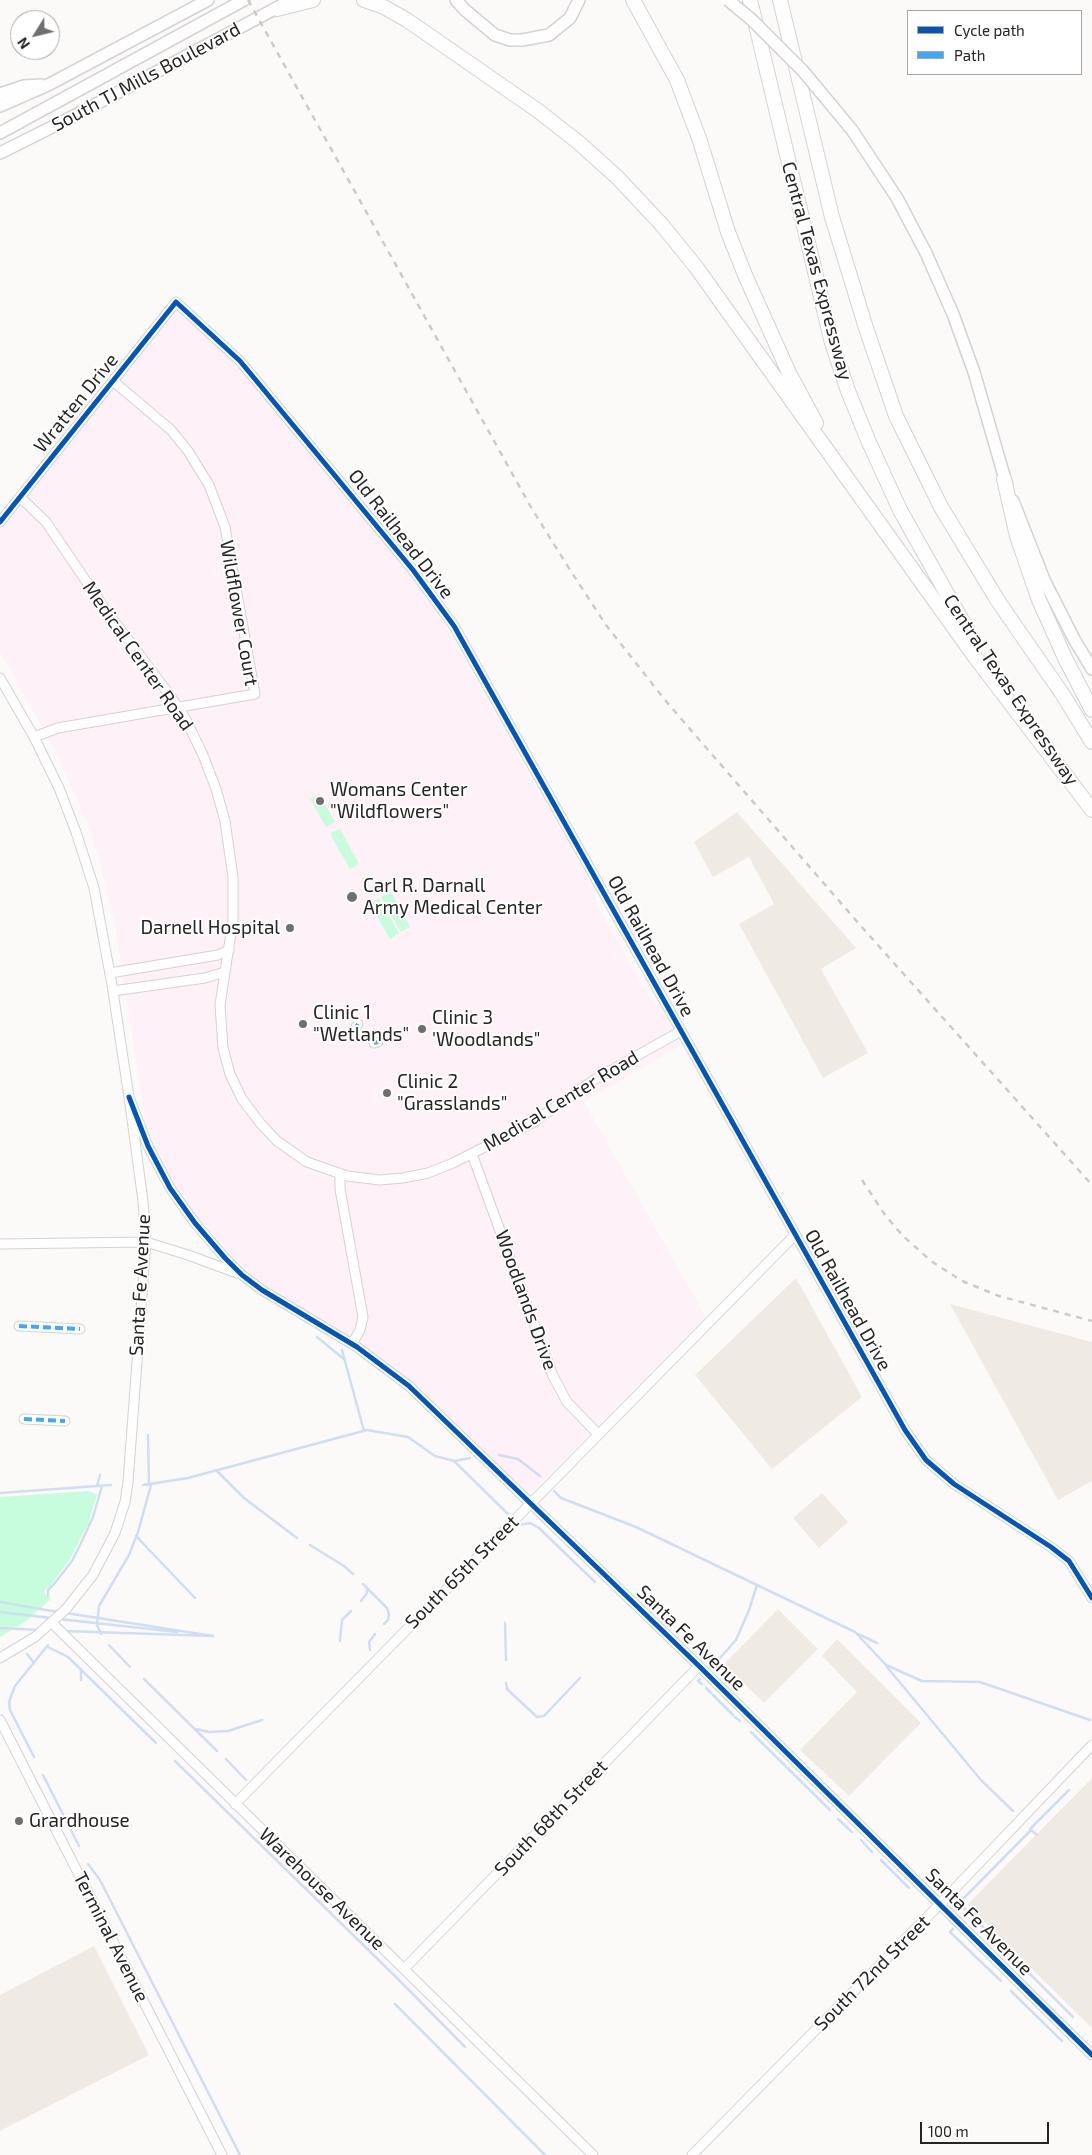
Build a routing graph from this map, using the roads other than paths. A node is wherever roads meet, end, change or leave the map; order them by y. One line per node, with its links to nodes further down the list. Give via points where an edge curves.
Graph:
1 (208, 0): 13 (main road, South TJ Mills Boulevard)
2 (244, 0): 16 (main road, South TJ Mills Boulevard)
3 (291, 0): 12 (main road, South TJ Mills Boulevard)
4 (313, 0): 12 (highway)
5 (364, 0): 22 (highway, via 407,20 537,110 617,177 662,224 696,267)
6 (456, 0): 7 (main road, via 495,35 522,40 549,36 570,18)
7 (579, 0)
8 (633, 0): 22 (highway, via 677,80 738,258 789,373)
9 (728, 0): 20 (main road, bridge, via 804,71 852,130 897,198 926,252 953,314 974,372)
10 (750, 0): 30 (highway, Central Texas Expressway, via 832,343 865,432 900,510 967,630)
11 (782, 4): 29 (highway, Central Texas Expressway, via 832,217 896,416 940,507)
12 (277, 9): 17 (main road, South TJ Mills Boulevard)
13 (48, 85): 14 (main road, via 24,86); 15 (main road, South TJ Mills Boulevard)
14 (0, 94)
15 (0, 106)
16 (0, 133)
17 (0, 153)
18 (176, 302): 19 (street, Wratten Drive); 36 (street, Old Railhead Drive, via 255,378 440,606)
19 (113, 381): 21 (street, Wratten Drive); 26 (street, Wildflower Court, via 167,426 201,469 218,504 230,554 255,694)
20 (1004, 480): 24 (main road, via 1045,582); 27 (highway, via 1017,536 1039,600)
21 (20, 497): 23 (street, Wratten Drive); 26 (street, Medical Center Road, via 46,522 100,602)
22 (874, 517): 30 (highway)
23 (0, 522)
24 (1092, 669)
25 (0, 678): 28 (street, Santa Fe Avenue)
26 (178, 707): 28 (street, Wildflower Court, via 58,728); 32 (street, Medical Center Road, via 203,755 225,821 234,891)
27 (1092, 710)
28 (34, 737): 34 (street, Santa Fe Avenue, via 60,788 84,854)
29 (1092, 742)
30 (1062, 771): 31 (highway, Central Texas Expressway)
31 (1092, 810)
32 (229, 950): 33 (street, Medical Center Road); 34 (street, via 218,955)
33 (225, 972): 35 (street, via 205,978); 39 (street, Medical Center Road, via 220,1005 221,1037 226,1061 242,1099 277,1141 308,1162)
34 (110, 974): 35 (street, Santa Fe Avenue)
35 (113, 991): 37 (street, Santa Fe Avenue)
36 (681, 1031): 38 (street, Medical Center Road, via 592,1081 538,1120); 40 (street, Old Railhead Drive)
37 (129, 1098): 41 (street, Santa Fe Avenue, via 144,1201); 43 (street, via 148,1146 170,1188 209,1240)
38 (472, 1154): 39 (street, Medical Center Road, via 415,1176 380,1180); 49 (street, Woodlands Drive, via 553,1376 567,1402)
39 (340, 1174): 46 (street, via 363,1317)
40 (795, 1235): 49 (street, South 65th Street); 51 (street, Old Railhead Drive, via 905,1430 926,1460 954,1484 1069,1561)
41 (146, 1242): 42 (street); 43 (street); 52 (street, Santa Fe Avenue, via 125,1502 115,1533 93,1575)
42 (0, 1244)
43 (242, 1275): 46 (street, Santa Fe Avenue, via 276,1300)
44 (19, 1326): 45 (street)
45 (80, 1329)
46 (352, 1344): 50 (street, Santa Fe Avenue, via 409,1386)
47 (24, 1419): 48 (street)
48 (65, 1421)
49 (598, 1434): 50 (street, South 65th Street)
50 (531, 1502): 54 (street, Santa Fe Avenue); 57 (street, South 65th Street)
51 (1092, 1598)
52 (52, 1623): 53 (street, Santa Fe Avenue); 57 (street, Warehouse Avenue)
53 (0, 1658)
54 (699, 1666): 58 (street, Santa Fe Avenue); 59 (street, South 68th Street)
55 (0, 1720): 61 (street, Terminal Avenue)
56 (1092, 1745): 58 (street, South 72nd Street)
57 (235, 1804): 59 (street, Warehouse Avenue)
58 (940, 1904): 60 (street, Santa Fe Avenue); 63 (street, South 72nd Street)
59 (404, 1969): 62 (street, Warehouse Avenue)
60 (1092, 2055)
61 (222, 2155)
62 (594, 2155)
63 (692, 2155)

